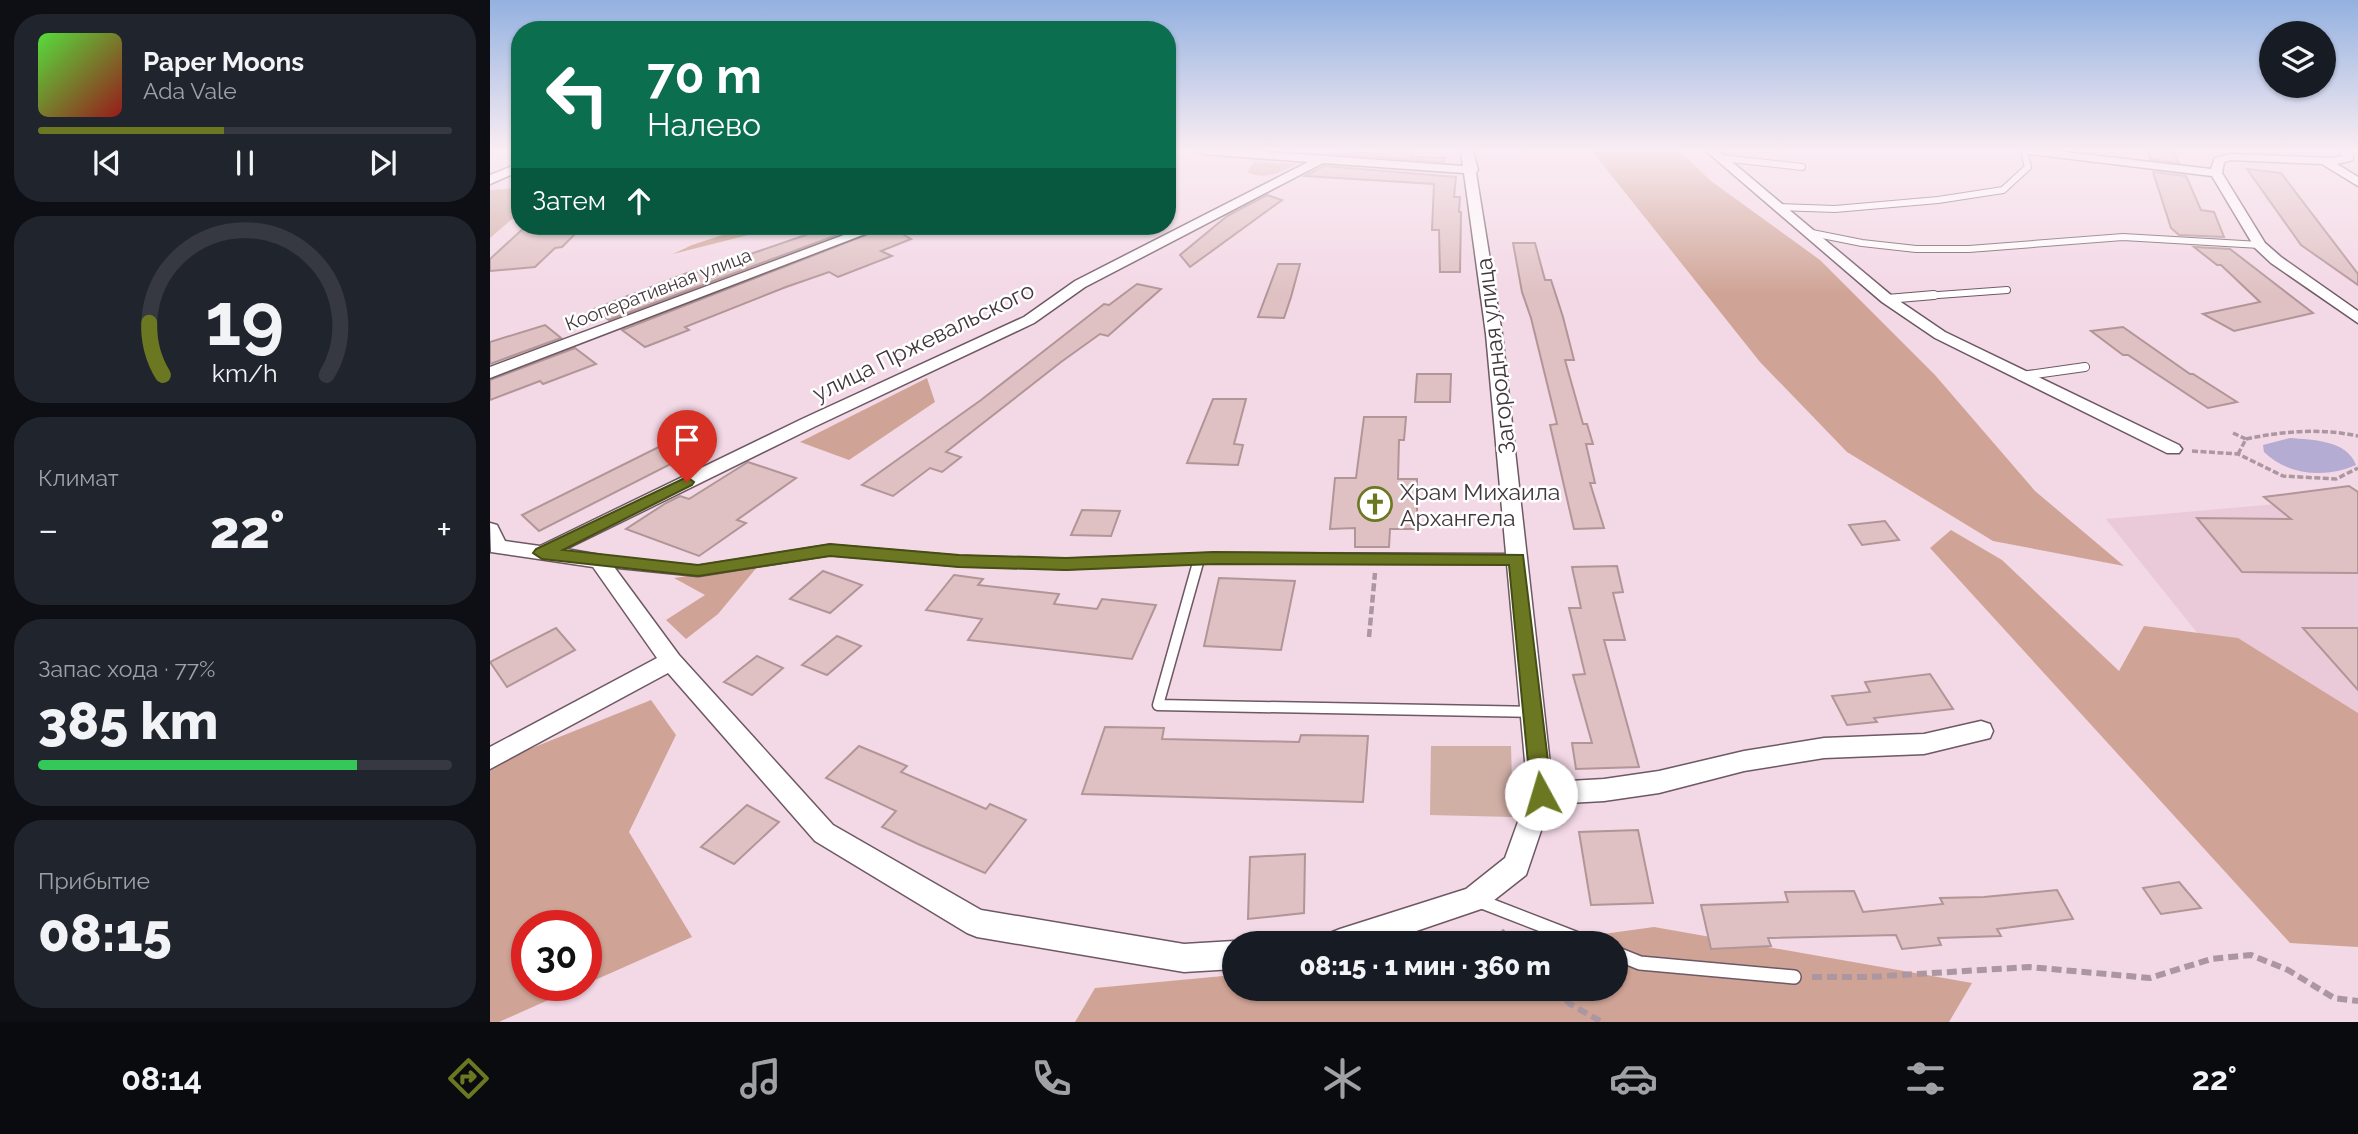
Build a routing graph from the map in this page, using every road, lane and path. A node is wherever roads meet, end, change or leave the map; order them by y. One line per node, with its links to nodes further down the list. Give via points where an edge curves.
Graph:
1 (1246, 199): 10 (street, улица Пржевальского)
2 (1474, 199): 28 (street, Загородная улица, via 1494,334)
3 (1768, 199): 6 (street)
4 (1946, 199): 6 (lane, via 1835,209)
5 (2232, 199): 11 (street)
6 (1778, 207): 7 (street)
7 (1807, 232): 11 (lane, via 1916,248 1969,249 2123,237); 13 (street)
8 (854, 235): 16 (street, Кооперативная улица)
9 (1175, 235): 25 (street, улица Пржевальского, via 1080,284 1029,320)
10 (1176, 235)
11 (2260, 244): 14 (street)
12 (2007, 290): 13 (lane)
13 (1887, 299): 17 (street, via 1940,335)
14 (2358, 318)
15 (2085, 367): 17 (lane)
16 (490, 373)
17 (2020, 376): 21 (street)
18 (2233, 433): 20 (path)
19 (2358, 436): 20 (path, via 2338,431 2273,432)
20 (2246, 439): 22 (path)
21 (2173, 449): 22 (path)
22 (2238, 454): 23 (path, via 2283,476 2336,479)
23 (2358, 468)
24 (493, 542): 25 (street)
25 (542, 553): 29 (street)
26 (1199, 559): 27 (lane); 29 (lane, via 1066,564 830,550 698,570); 32 (lane, via 1158,705)
27 (1376, 559): 28 (lane); 30 (path)
28 (1517, 559): 32 (street, Загородная улица)
29 (599, 561): 31 (street)
30 (1369, 637)
31 (671, 661): 34 (street); 39 (street, via 824,833 977,923 1184,958)
32 (1533, 712): 35 (street, Загородная улица)
33 (1981, 731): 35 (street, via 1924,744 1824,748 1632,786)
34 (490, 759)
35 (1541, 794): 36 (street, Загородная улица, via 1516,866)
36 (1474, 899): 37 (street, Загородная улица); 38 (lane)
37 (1377, 931)
38 (1557, 931)
39 (1222, 956)
40 (1628, 958): 41 (lane)
41 (1794, 976): 43 (path, via 2029,967 2150,978 2211,959 2251,956 2288,970 2334,998)
42 (1567, 1001): 44 (path)
43 (2358, 1001)
44 (1602, 1022)

